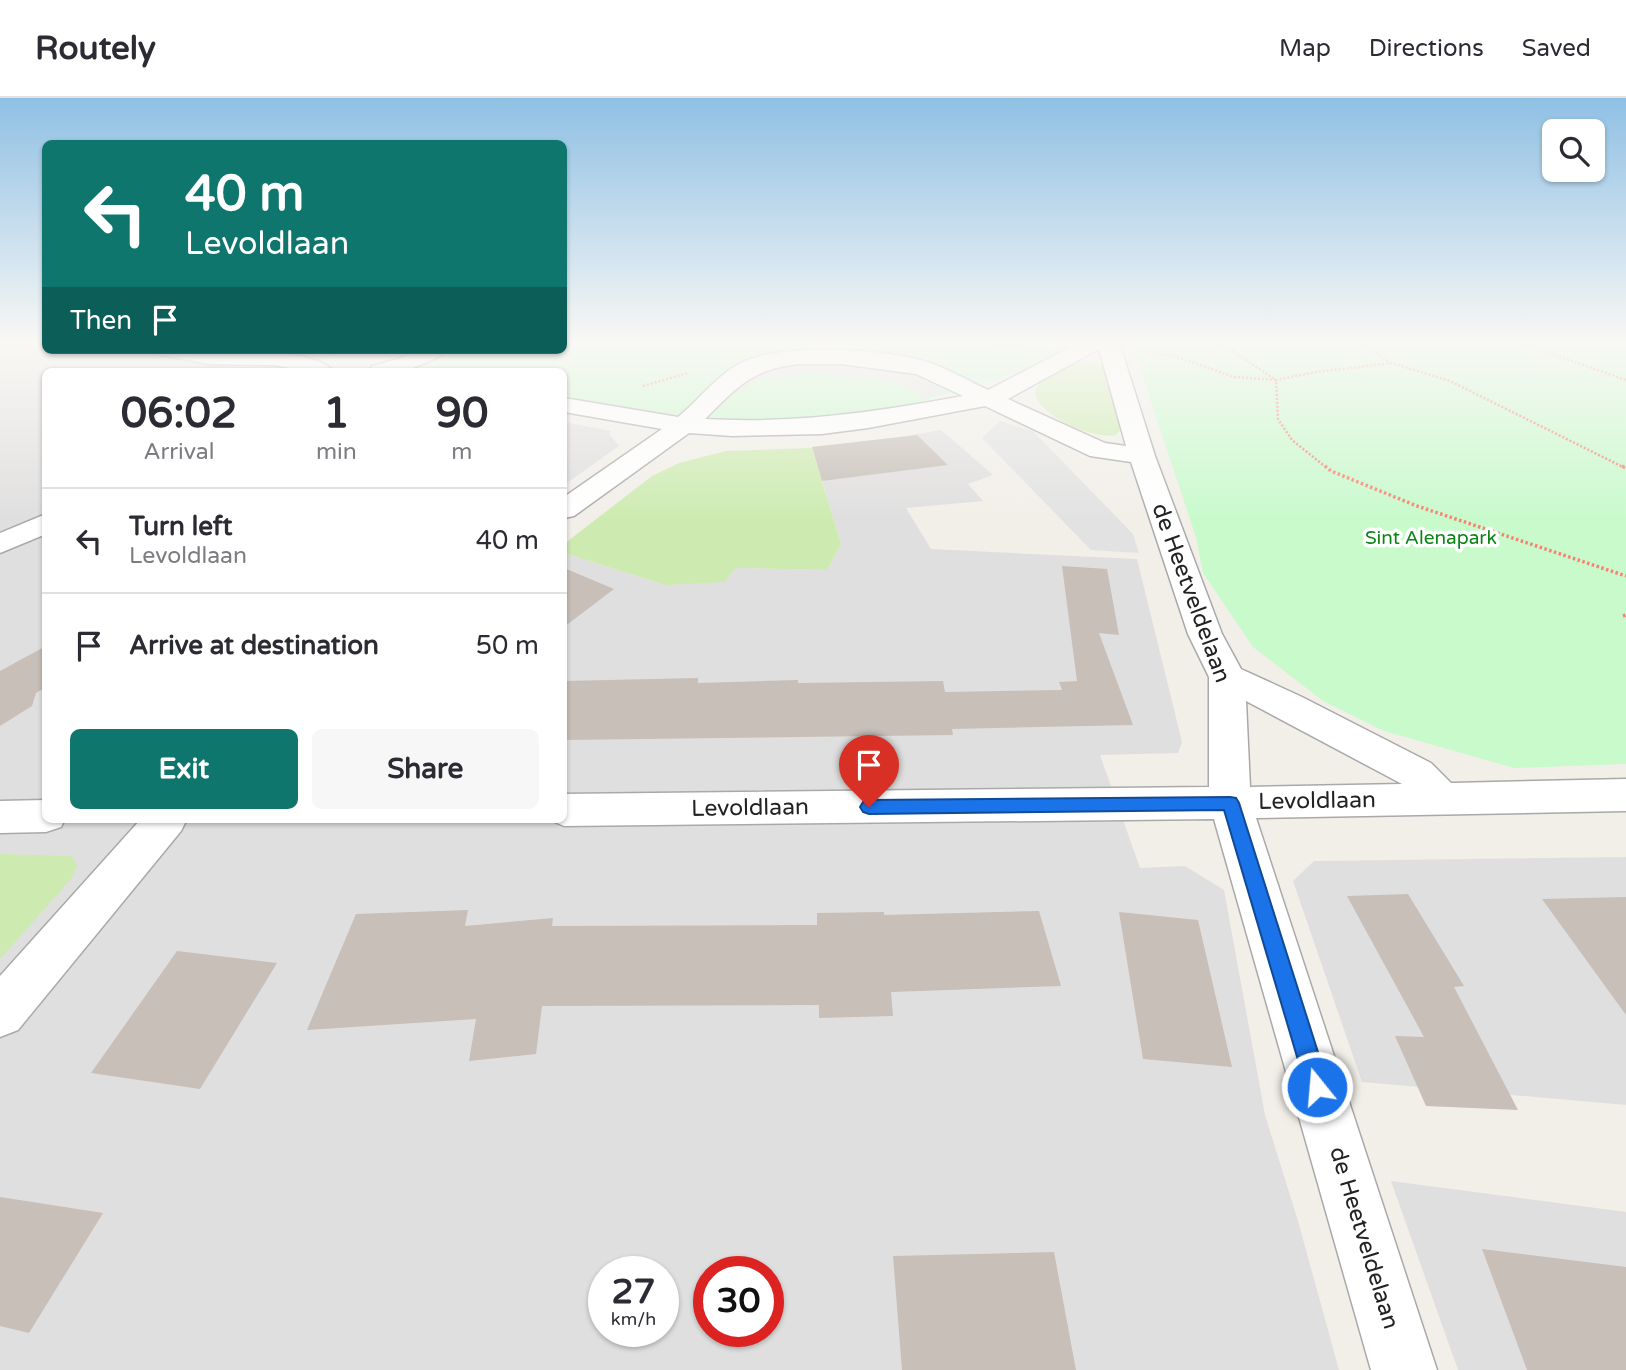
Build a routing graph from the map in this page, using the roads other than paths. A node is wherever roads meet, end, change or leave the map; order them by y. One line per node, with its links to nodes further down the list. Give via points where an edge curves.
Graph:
1 (709, 401): 6 (street)
2 (974, 401): 6 (street, via 822,426)
3 (998, 401): 7 (street, via 1099,450)
4 (1126, 401): 7 (street, de Heetveldelaan)
5 (567, 406): 6 (street)
6 (684, 425): 8 (street)
7 (1142, 456): 11 (street, de Heetveldelaan, via 1205,634)
8 (567, 508)
9 (42, 525): 10 (street)
10 (0, 544)
11 (1227, 677): 13 (street, Levoldlaan, via 1416,774); 14 (street, de Heetveldelaan)
12 (1626, 795): 13 (street, Levoldlaan)
13 (1440, 798): 14 (street, Levoldlaan)
14 (1230, 803): 15 (street, Levoldlaan); 20 (street, de Heetveldelaan)
15 (567, 810)
16 (42, 816): 17 (street)
17 (0, 817)
18 (163, 823): 19 (street)
19 (0, 1013)
20 (1404, 1370)

